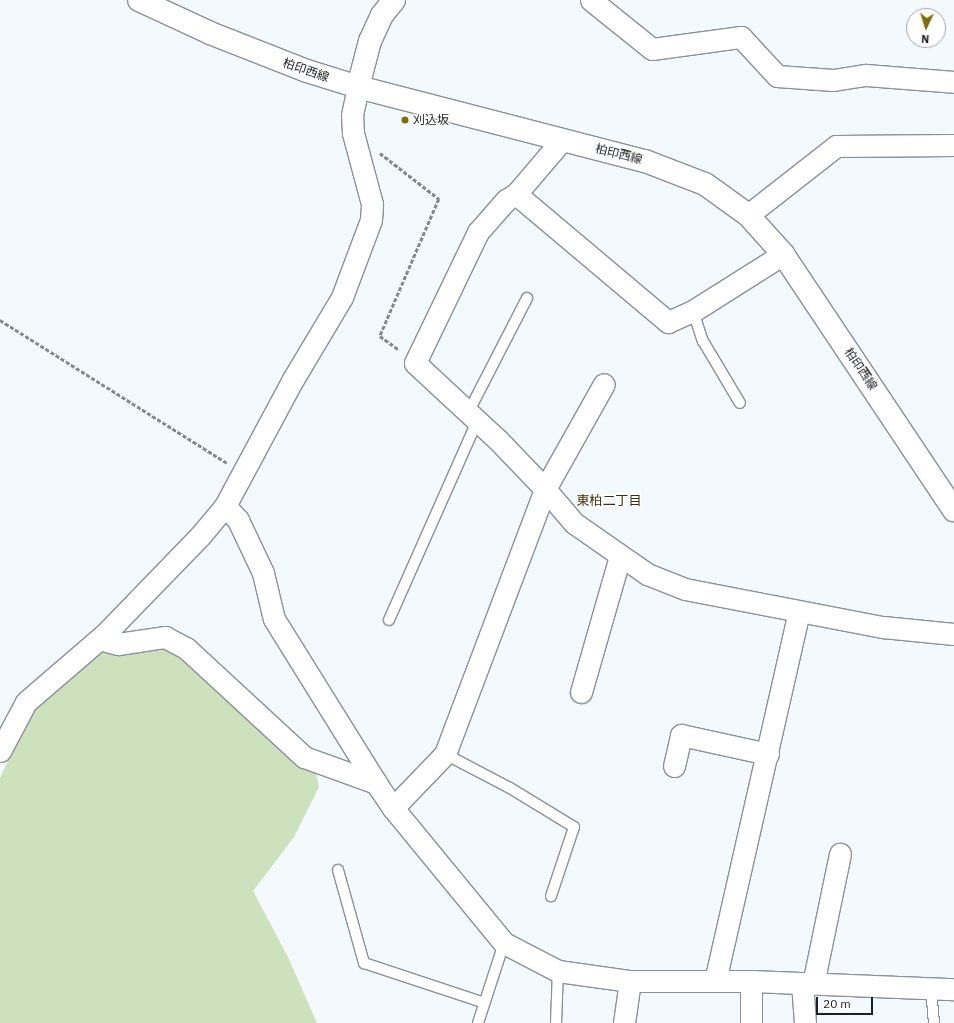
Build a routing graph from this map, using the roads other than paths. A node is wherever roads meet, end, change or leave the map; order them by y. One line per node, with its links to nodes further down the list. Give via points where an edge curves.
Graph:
1 (139, 0): 5 (main road, 柏印西線, via 258,53)
2 (394, 0): 5 (main road, via 382,16 370,41)
3 (591, 0): 4 (street, via 652,49 741,37 777,76 833,80 866,75)
4 (954, 82)
5 (358, 87): 6 (main road, 柏印西線); 17 (street, via 352,115 353,127 372,204 371,220 342,297 292,381)
6 (562, 140): 8 (street); 9 (main road, 柏印西線, via 645,161 677,172 705,184)
7 (954, 145): 9 (street, via 836,146)
8 (516, 194): 12 (street, via 668,322); 15 (street, via 506,200 478,232 415,363)
9 (748, 215): 10 (main road, 柏印西線)
10 (783, 254): 12 (street); 18 (main road, 柏印西線)
11 (527, 298): 15 (lane)
12 (693, 311): 14 (lane, via 703,342)
13 (604, 384): 16 (street)
14 (740, 402)
15 (473, 416): 16 (street); 21 (lane)
16 (545, 489): 19 (street, via 574,523); 26 (street)
17 (225, 506): 23 (street, via 200,536); 29 (street, via 238,520 263,573 274,619)
18 (954, 510)
19 (620, 556): 20 (street, via 647,574 685,589); 24 (street)
20 (799, 612): 22 (street, via 883,627); 27 (street)
21 (389, 620)
22 (954, 634)
23 (99, 639): 25 (street, via 26,702); 29 (street, via 118,644 165,637 186,648 304,757)
24 (581, 692)
25 (0, 751)
26 (445, 754): 30 (street); 33 (lane, via 510,788 574,827)
27 (768, 754): 28 (street, via 682,735); 37 (street)
28 (674, 766)
29 (376, 783): 30 (street)
30 (393, 808): 34 (street)
31 (840, 854): 39 (street)
32 (338, 870): 42 (lane, via 364,963)
33 (551, 896)
34 (504, 943): 35 (street); 42 (lane)
35 (558, 970): 36 (street); 44 (lane)
36 (630, 981): 37 (street); 45 (street)
37 (715, 981): 38 (street)
38 (751, 981): 39 (street); 46 (street)
39 (807, 984): 40 (street); 47 (street)
40 (931, 989): 41 (street); 48 (lane)
41 (954, 989)
42 (485, 1003): 43 (lane)
43 (478, 1023)
44 (556, 1023)
45 (624, 1023)
46 (751, 1023)
47 (805, 1023)
48 (934, 1023)

